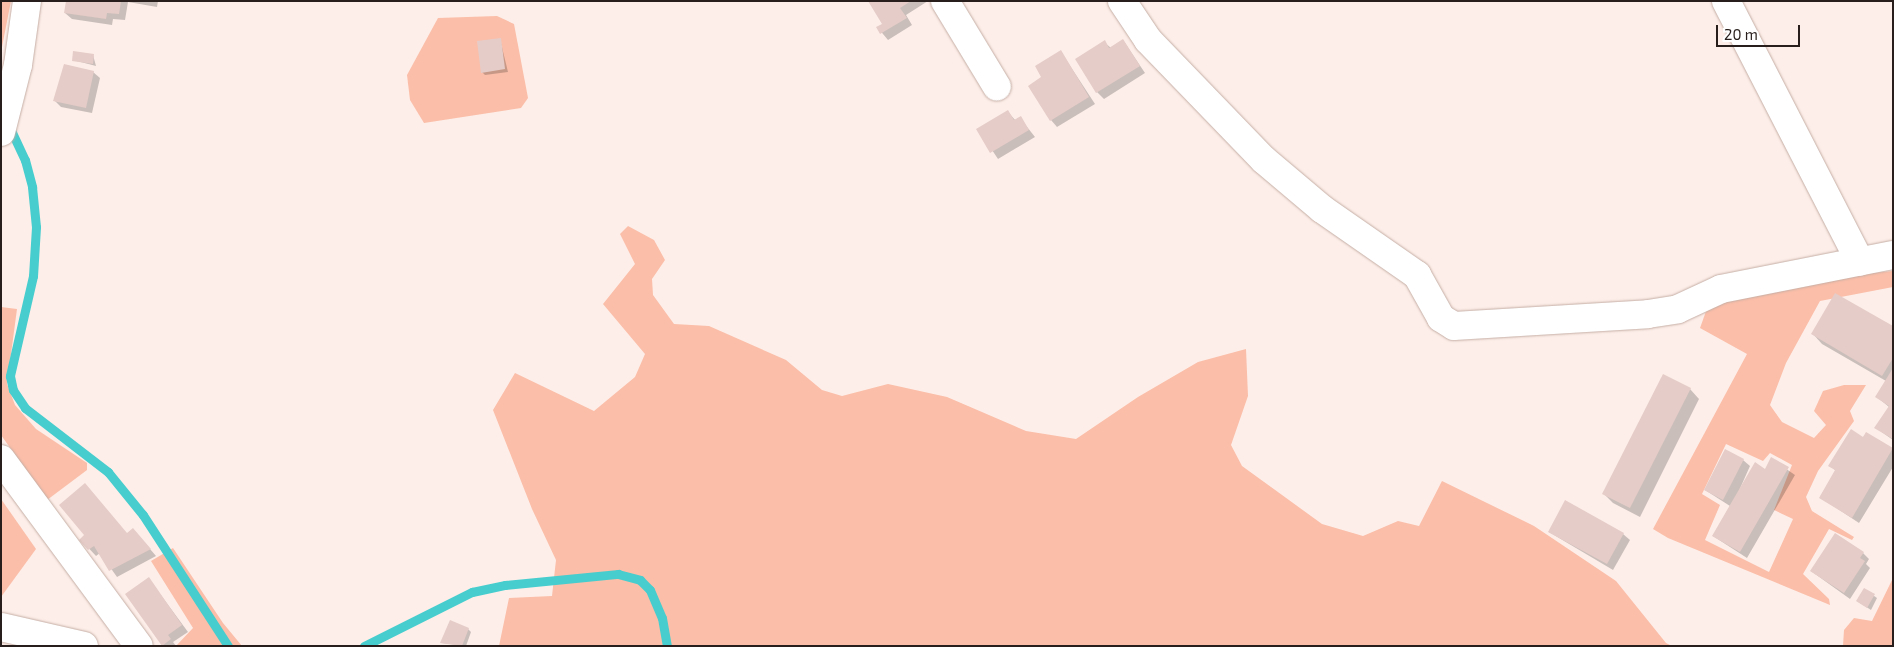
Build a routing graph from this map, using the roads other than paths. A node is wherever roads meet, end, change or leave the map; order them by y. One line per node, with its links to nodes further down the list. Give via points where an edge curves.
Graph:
1 (27, 1): 6 (street, via 18,65)
2 (1122, 1): 8 (street, via 1148,40 1264,160 1322,210 1417,274 1441,318 1454,326 1648,314 1678,309 1721,289)
3 (1726, 1): 8 (street)
4 (954, 5): 5 (street)
5 (997, 87)
6 (1, 132)
7 (1893, 255): 8 (street)
8 (1860, 262)
9 (1, 459): 12 (street)
10 (1, 627): 11 (street)
11 (84, 646)
12 (139, 646)

